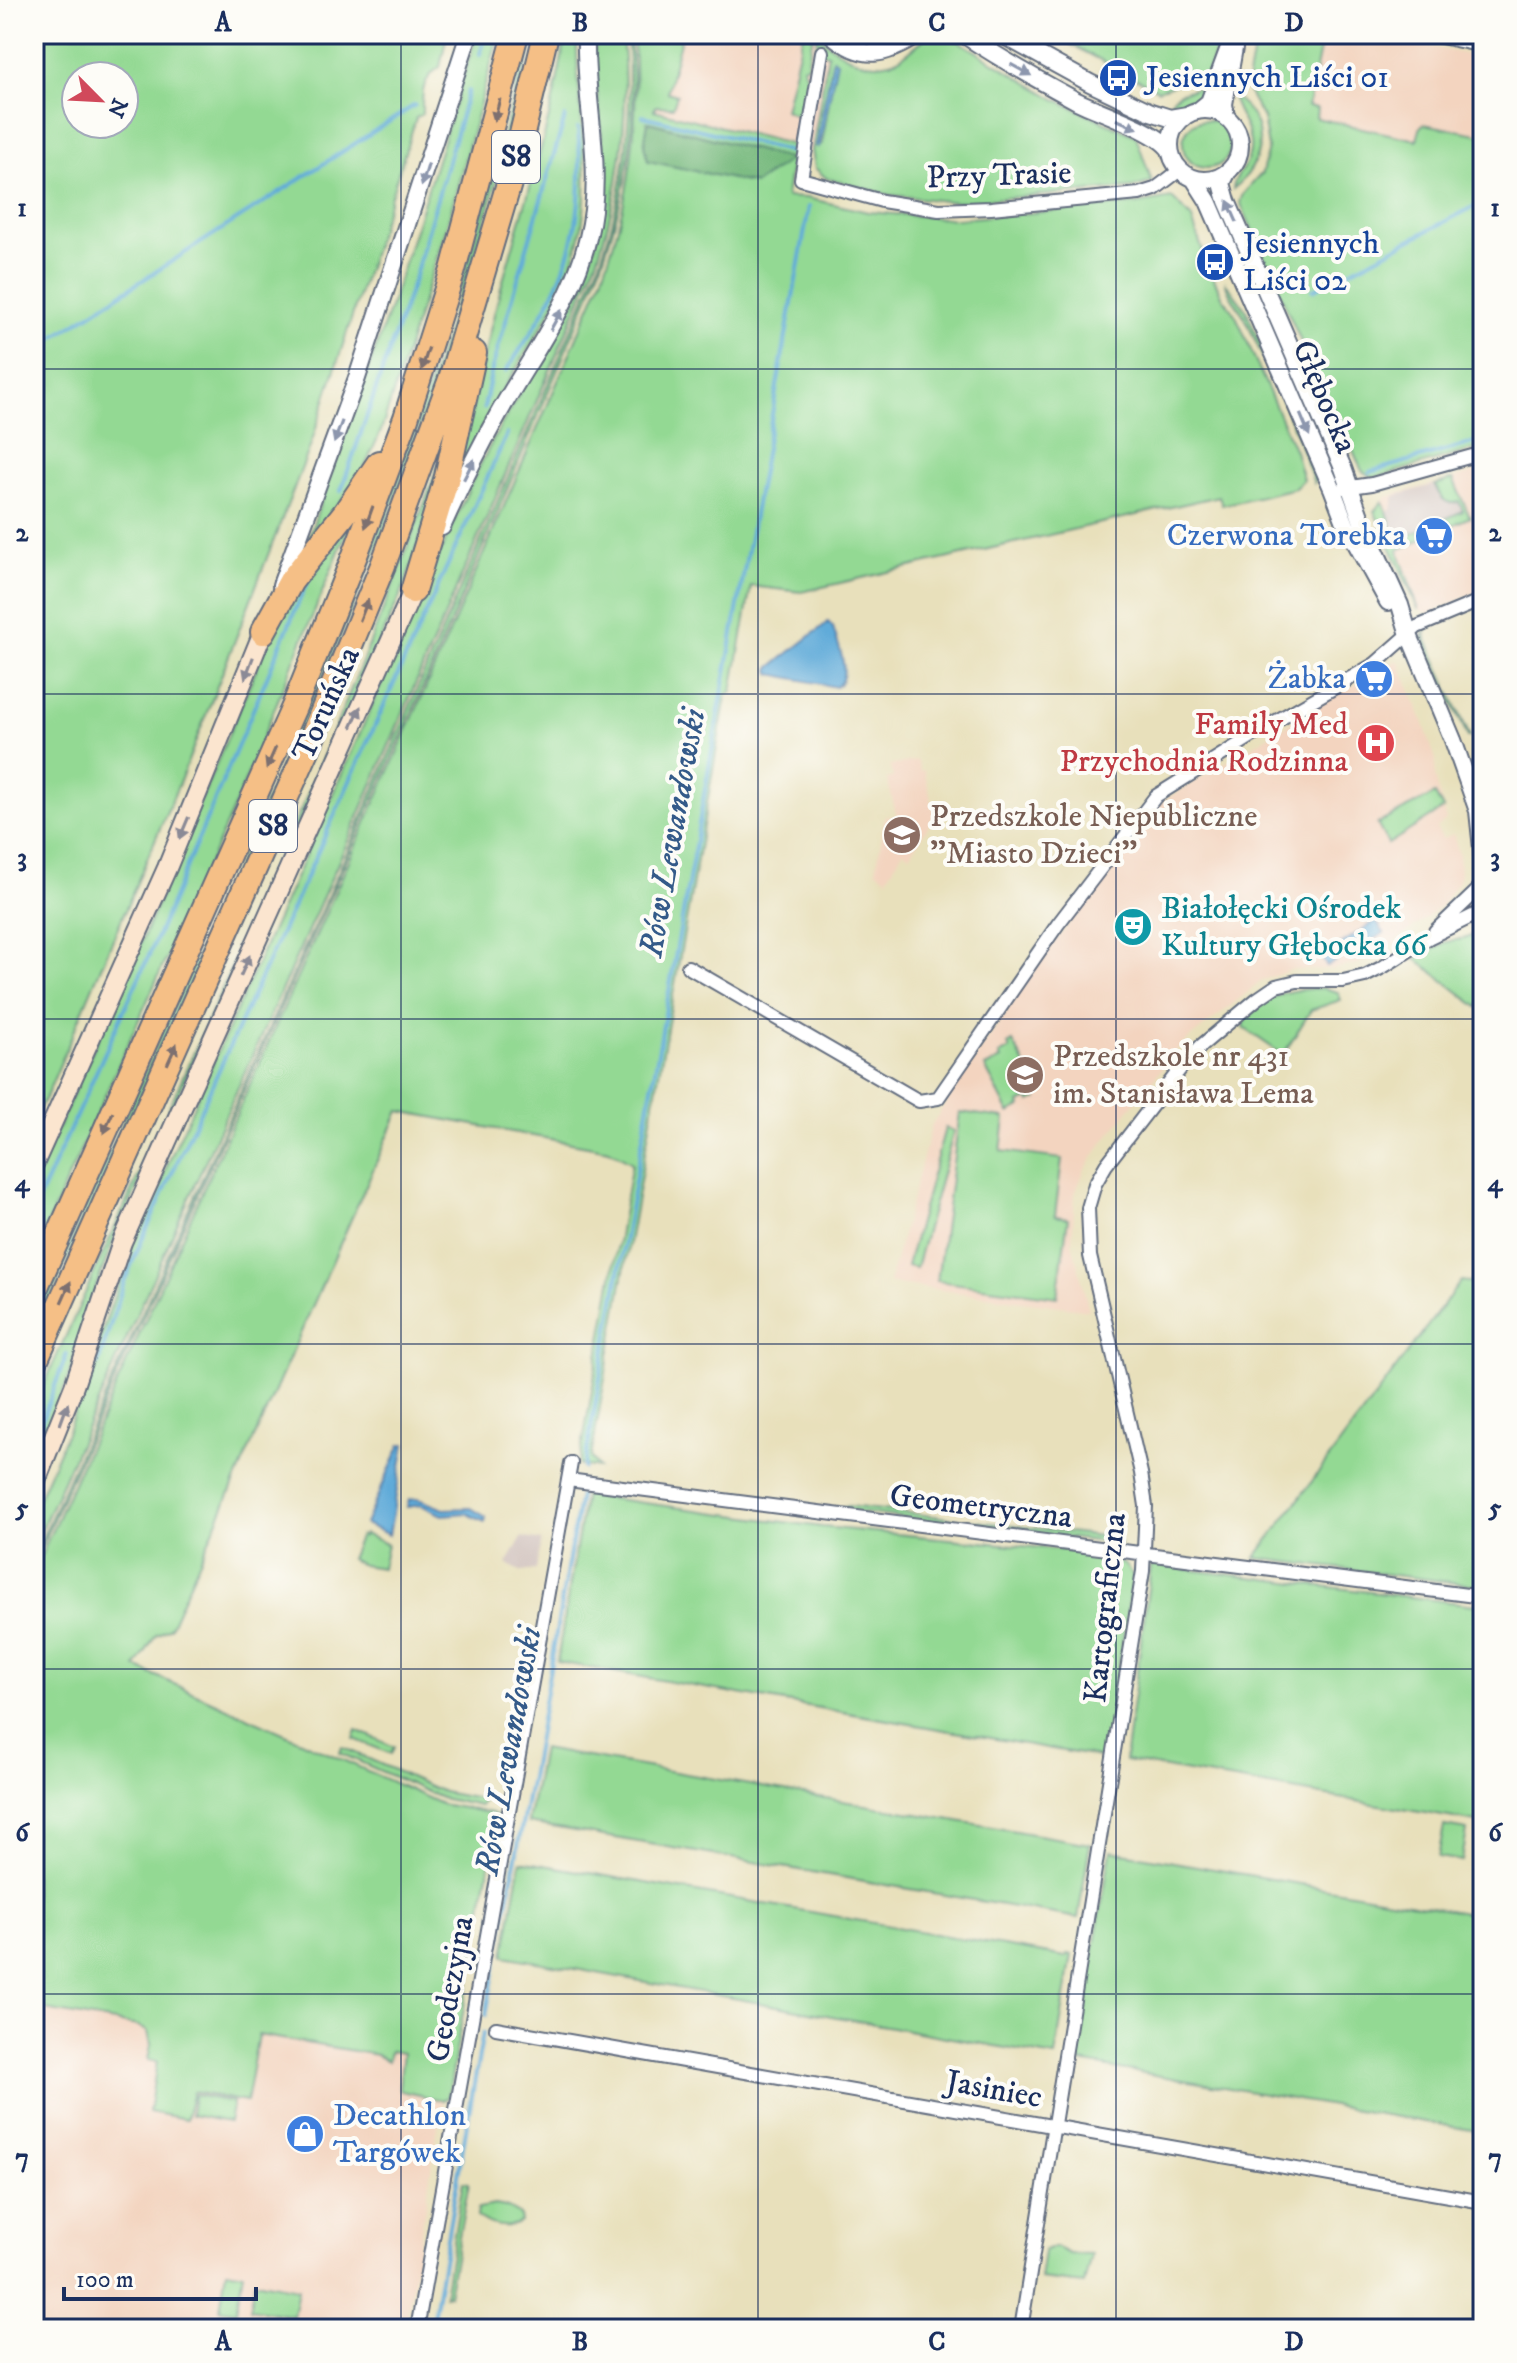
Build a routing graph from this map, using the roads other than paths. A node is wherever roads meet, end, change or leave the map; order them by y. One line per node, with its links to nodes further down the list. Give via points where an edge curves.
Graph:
1 (469, 34): 27 (street, one-way to 27, via 362,363)
2 (516, 34): 21 (highway, Toruńska / S8, one-way to 21, via 457,256)
3 (546, 34): 20 (highway, Toruńska / S8)
4 (586, 34): 25 (street, Toruńska, one-way to 4, via 483,442 579,271 594,191)
5 (831, 34): 13 (street, via 859,51)
6 (902, 34): 13 (street)
7 (919, 34): 13 (street)
8 (963, 34): 17 (street, one-way to 17, via 1080,103 1156,136)
9 (1001, 34): 15 (street, via 1151,112 1170,118)
10 (1235, 34): 15 (street, via 1209,102); 16 (street)
11 (1437, 34): 12 (street)
12 (1483, 44)
13 (888, 51)
14 (822, 52): 19 (street, Przy Trasie, via 801,179 827,188 939,210 991,208 1139,194)
15 (1193, 113): 16 (street, via 1210,110); 17 (street, via 1172,133)
16 (1226, 117): 18 (street, via 1240,142)
17 (1170, 150): 19 (street)
18 (1227, 173): 19 (street, via 1211,180); 24 (street, Głębocka, one-way to 18, via 1227,201 1222,183)
19 (1187, 174): 23 (street, Głębocka, one-way to 23, via 1202,189)
20 (482, 278): 25 (highway, via 474,351 447,477); 39 (highway, Toruńska / S8, one-way to 20, via 319,721 436,423)
21 (406, 418): 27 (highway, via 345,513 291,581); 38 (highway, Toruńska / S8, one-way to 38, via 294,707)
22 (1483, 453): 24 (street)
23 (1332, 488): 24 (street); 28 (street, Głębocka, via 1348,530)
24 (1351, 488): 28 (street, Głębocka)
25 (413, 591): 42 (main road, Toruńska, one-way to 25, via 122,1242)
26 (1477, 602): 28 (street)
27 (263, 632): 37 (main road, one-way to 37, via 167,868)
28 (1409, 635): 29 (street, Głębocka); 36 (street, via 1375,664 1156,796 1058,924 938,1098 919,1101)
29 (1480, 816): 30 (street, Głębocka)
30 (1483, 858)
31 (1483, 873): 33 (street, Kartograficzna)
32 (1483, 894): 33 (street, Kartograficzna)
33 (1469, 900): 35 (street, Kartograficzna)
34 (1483, 911): 35 (street, Kartograficzna)
35 (1430, 937): 43 (street, Kartograficzna, via 1365,976 1297,981 1276,986 1257,999 1184,1064 1095,1184 1088,1208 1090,1256 1141,1473)
36 (688, 967)
37 (34, 1164)
38 (34, 1291)
39 (34, 1363)
40 (571, 1463): 41 (street, Geodezyjna)
41 (568, 1480): 43 (street, Geometryczna); 48 (street, Geodezyjna)
42 (34, 1486)
43 (1145, 1554): 44 (street, Geometryczna); 46 (street, Kartograficzna)
44 (1483, 1597)
45 (496, 2028): 46 (street, Jasiniec)
46 (1054, 2127): 47 (street, Jasiniec); 49 (street, Kartograficzna)
47 (1483, 2202)
48 (417, 2329)
49 (1021, 2329)

